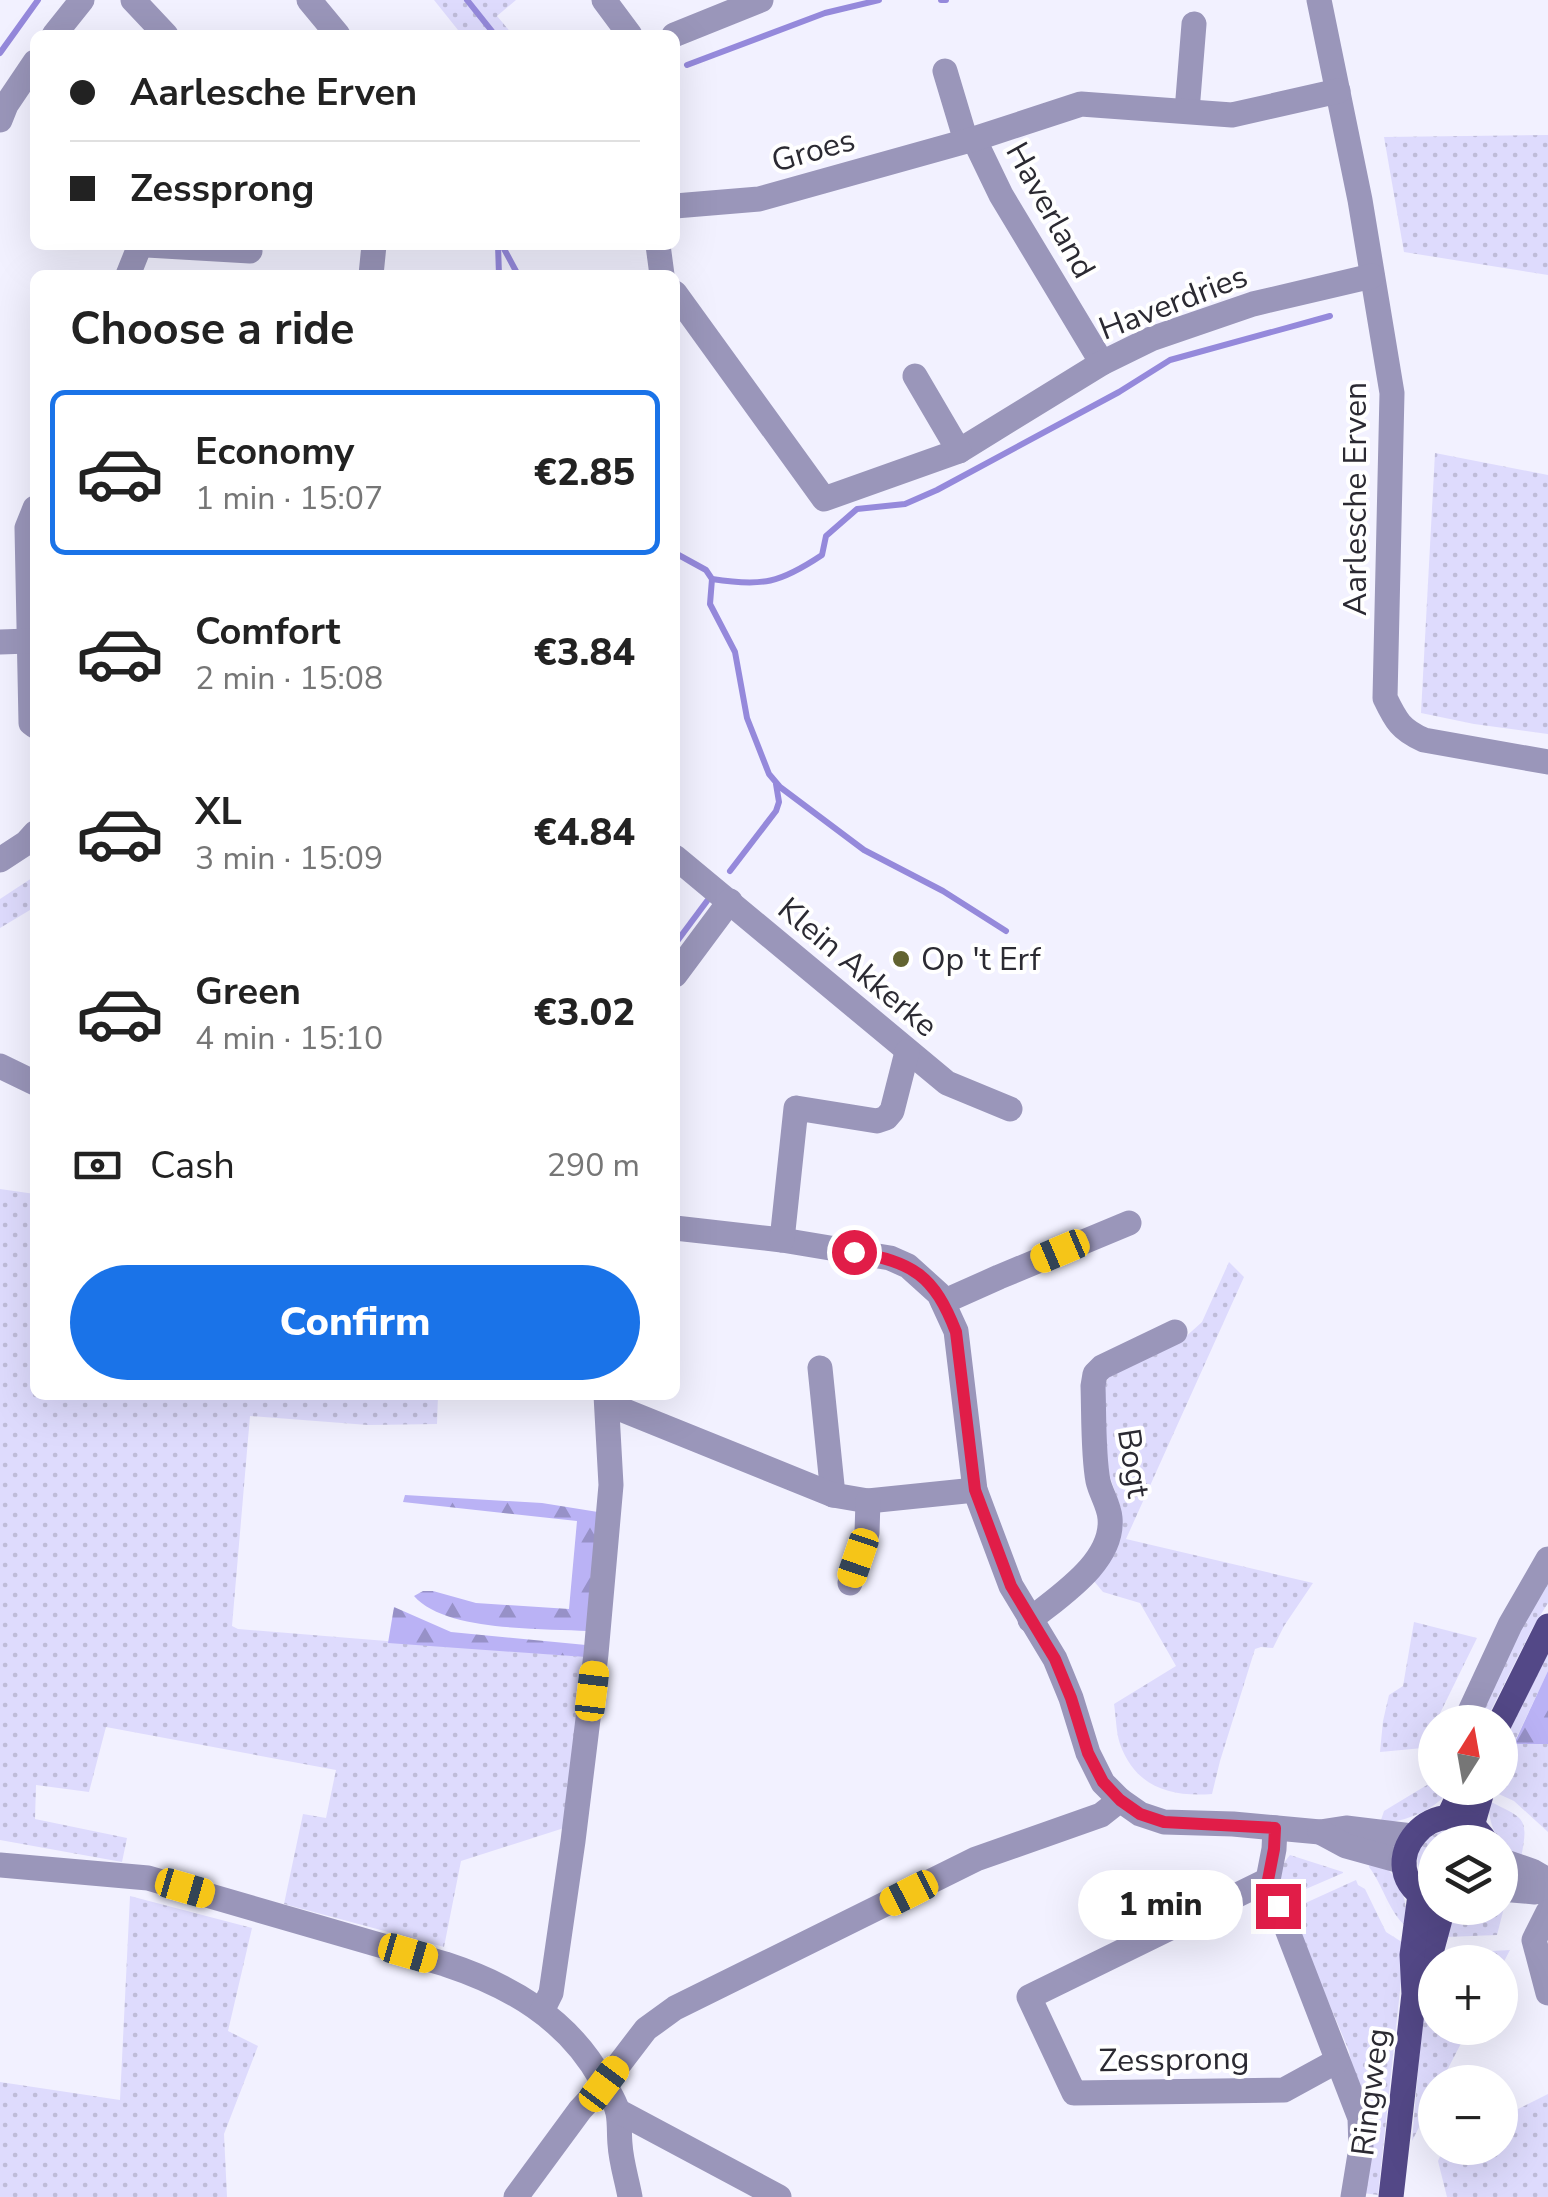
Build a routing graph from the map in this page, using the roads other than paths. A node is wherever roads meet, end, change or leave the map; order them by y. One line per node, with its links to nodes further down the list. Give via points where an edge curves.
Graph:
1 (82, 0): 8 (street)
2 (133, 0): 9 (street)
3 (309, 0): 10 (street)
4 (604, 0): 11 (street)
5 (761, 0): 12 (street)
6 (1319, 0): 15 (street, Aarlesche Erven)
7 (1194, 24): 16 (street)
8 (58, 30)
9 (161, 30)
10 (334, 30)
11 (626, 30)
12 (680, 33)
13 (30, 69): 17 (street)
14 (945, 71): 18 (street)
15 (1338, 90): 16 (street, Groes, via 1232,114); 22 (street, Aarlesche Erven)
16 (1186, 111): 18 (street, Groes, via 1081,104)
17 (0, 120)
18 (970, 140): 19 (street, Groes, via 758,199); 24 (street, Haverland)
19 (680, 206)
20 (190, 250): 21 (street)
21 (250, 257)
22 (1372, 276): 24 (street, Haverdries, via 1253,304 1151,338); 31 (street, Aarlesche Erven, via 1392,393 1385,698 1397,722 1424,740)
23 (680, 300): 26 (street, Haverdries, via 824,498)
24 (1102, 363): 26 (street, Haverdries)
25 (914, 376): 26 (street)
26 (959, 451)
27 (30, 520): 28 (street)
28 (29, 641): 29 (street); 30 (street)
29 (0, 642)
30 (30, 668)
31 (1548, 762)
32 (30, 839): 33 (street)
33 (0, 860)
34 (680, 861): 35 (street, Klein Akkerke)
35 (730, 902): 36 (street); 37 (street, Klein Akkerke)
36 (680, 968)
37 (908, 1052): 40 (street, Klein Akkerke, via 946,1083); 43 (street, via 886,1118 796,1108)
38 (0, 1066): 39 (street)
39 (30, 1080)
40 (1010, 1108)
41 (1129, 1223): 44 (street)
42 (680, 1229): 43 (street)
43 (782, 1240): 44 (street, via 890,1258 908,1266)
44 (943, 1302): 49 (street, via 956,1332)
45 (1175, 1332): 54 (street, Bogt, via 1095,1374 1098,1480 1110,1528 1085,1575)
46 (820, 1368): 50 (street)
47 (607, 1400): 48 (street); 76 (street, via 611,1485 596,1654 551,1993)
48 (644, 1407): 50 (street)
49 (975, 1490): 51 (street); 54 (street)
50 (833, 1495): 51 (street)
51 (868, 1501): 53 (street, via 867,1534)
52 (1548, 1559): 56 (street)
53 (850, 1582)
54 (1030, 1620): 58 (street, via 1055,1659 1088,1753)
55 (1548, 1626): 57 (main road)
56 (1473, 1705)
57 (1508, 1705)
58 (1120, 1800): 59 (street, via 1164,1822); 78 (street, via 1101,1815 976,1859 675,2008 646,2030)
59 (1275, 1828): 61 (street); 66 (street)
60 (1418, 1831): 62 (main road)
61 (1320, 1832): 62 (street, via 1346,1828); 63 (street)
62 (1412, 1836): 63 (main road)
63 (1404, 1862): 68 (main road)
64 (0, 1865): 76 (street, via 148,1878 482,1976)
65 (1518, 1866): 67 (street)
66 (1268, 1880): 77 (street); 77 (street, Zessprong, via 1030,1997 1074,2093 1284,2090)
67 (1548, 1880)
68 (1418, 1890)
69 (1548, 1890): 70 (street)
70 (1518, 1891)
71 (1548, 1912): 74 (street, via 1534,1940)
72 (1420, 1925): 75 (main road, Ringweg, via 1412,1955)
73 (1439, 1925): 75 (main road, Ringweg)
74 (1548, 1993)
75 (1414, 1994): 84 (main road, Ringweg)
76 (542, 2011): 78 (street, via 590,2058)
77 (1337, 2060): 83 (street, via 1362,2133)
78 (604, 2084): 79 (street); 80 (street)
79 (618, 2111): 81 (street); 82 (street)
80 (516, 2197)
81 (630, 2197)
82 (779, 2197)
83 (1353, 2197)
84 (1391, 2197)

